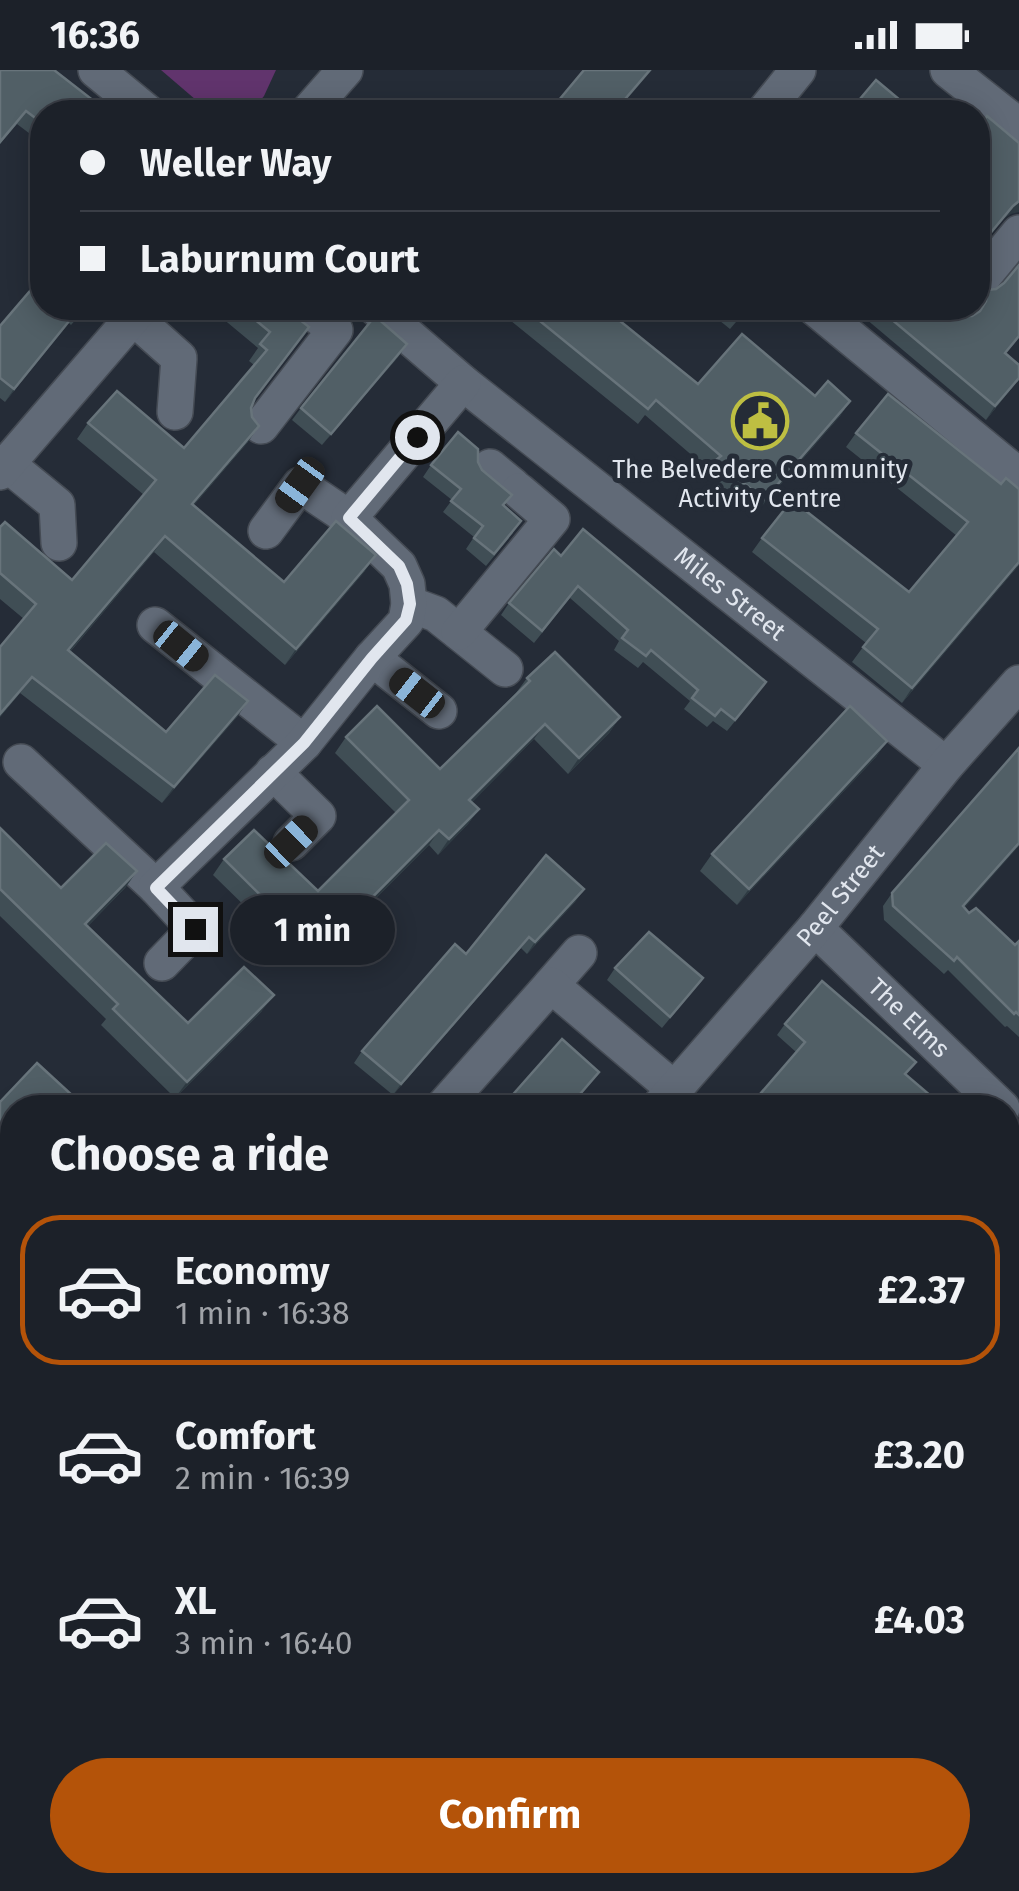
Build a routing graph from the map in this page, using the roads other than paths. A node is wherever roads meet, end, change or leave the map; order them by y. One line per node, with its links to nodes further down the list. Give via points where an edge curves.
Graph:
1 (96, 70): 5 (street)
2 (344, 70): 6 (street)
3 (798, 70): 7 (street)
4 (948, 70): 8 (street)
5 (132, 100)
6 (318, 100)
7 (774, 100)
8 (986, 100)
9 (990, 103): 10 (street)
10 (1019, 126)
11 (1019, 233): 12 (street)
12 (990, 268)
13 (130, 320): 21 (street)
14 (144, 320): 19 (street, via 179,358)
15 (322, 320): 20 (street, via 335,330)
16 (390, 320): 18 (street, Miles Street)
17 (830, 320): 23 (street)
18 (463, 383): 24 (street); 36 (street, Miles Street)
19 (174, 412)
20 (261, 426)
21 (4, 468): 26 (street, via 57,505)
22 (495, 471): 29 (street, via 552,519)
23 (1019, 476)
24 (349, 518): 25 (street, via 300,485); 27 (street, via 399,566)
25 (266, 531)
26 (58, 543)
27 (410, 604): 29 (street); 30 (street, via 406,620)
28 (155, 625): 34 (street)
29 (459, 632): 31 (street)
30 (372, 658): 33 (street); 34 (street)
31 (505, 669)
32 (1019, 684): 36 (street, Peel Street)
33 (439, 711)
34 (304, 743): 37 (street)
35 (21, 762): 39 (street)
36 (946, 765): 40 (street, Peel Street)
37 (273, 772): 38 (street, via 318,816); 39 (street)
38 (291, 842)
39 (156, 888): 42 (street, via 195,929)
40 (815, 928): 46 (street, Peel Street); 47 (street, The Elms)
41 (579, 952): 43 (street)
42 (162, 963)
43 (551, 986): 44 (street); 45 (street)
44 (454, 1095)
45 (663, 1095)
46 (669, 1095)
47 (989, 1095)

